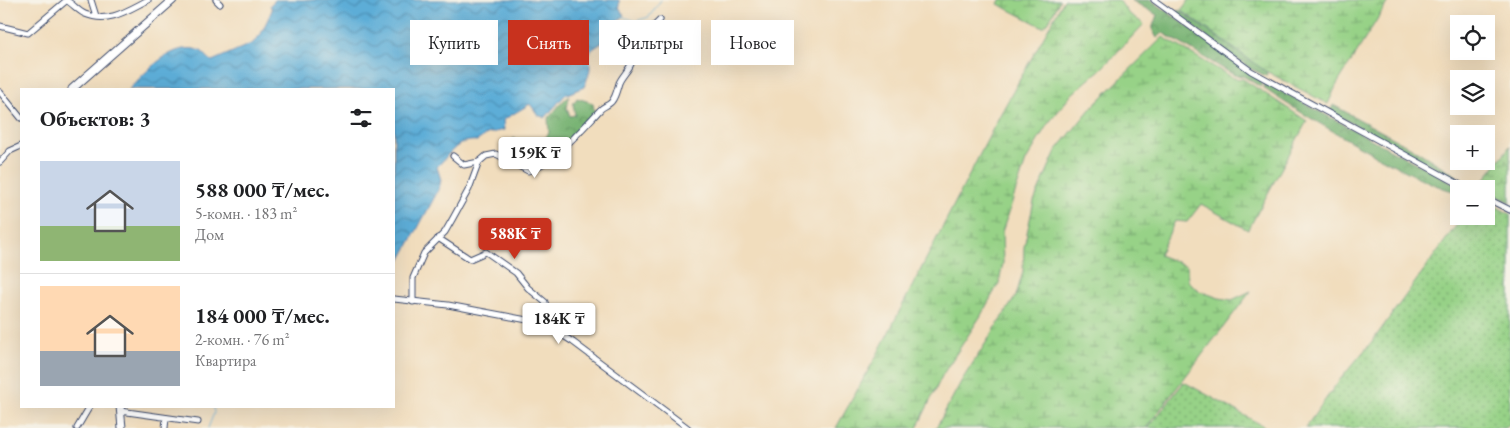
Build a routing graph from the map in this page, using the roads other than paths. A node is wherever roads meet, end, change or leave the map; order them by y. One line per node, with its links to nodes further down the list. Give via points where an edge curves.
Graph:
1 (91, 0): 7 (street)
2 (148, 0): 7 (street, via 120,15)
3 (173, 0): 6 (main road)
4 (1154, 0): 17 (street, via 1251,71)
5 (68, 1): 7 (street, via 84,13); 8 (street, via 28,33)
6 (165, 3): 10 (main road)
7 (96, 16)
8 (0, 26)
9 (630, 65): 16 (street, via 612,102 555,156 537,168 528,171 496,154)
10 (73, 88)
11 (0, 92): 12 (street)
12 (20, 117)
13 (20, 146): 15 (street, via 10,151)
14 (453, 156): 16 (street, via 464,166)
15 (0, 162)
16 (479, 162): 20 (street, via 454,218)
17 (1451, 180)
18 (1495, 202): 19 (street)
19 (1510, 210)
20 (438, 238): 22 (street, via 418,264); 23 (street, via 470,259 486,252 510,269 545,302)
21 (395, 299): 22 (street)
22 (413, 302): 23 (street, via 448,305)
23 (544, 323): 31 (street)
24 (89, 408): 28 (street)
25 (120, 409): 26 (street); 29 (main road)
26 (166, 418): 27 (street); 30 (street)
27 (198, 422)
28 (77, 428)
29 (122, 428)
30 (165, 428)
31 (688, 428)

